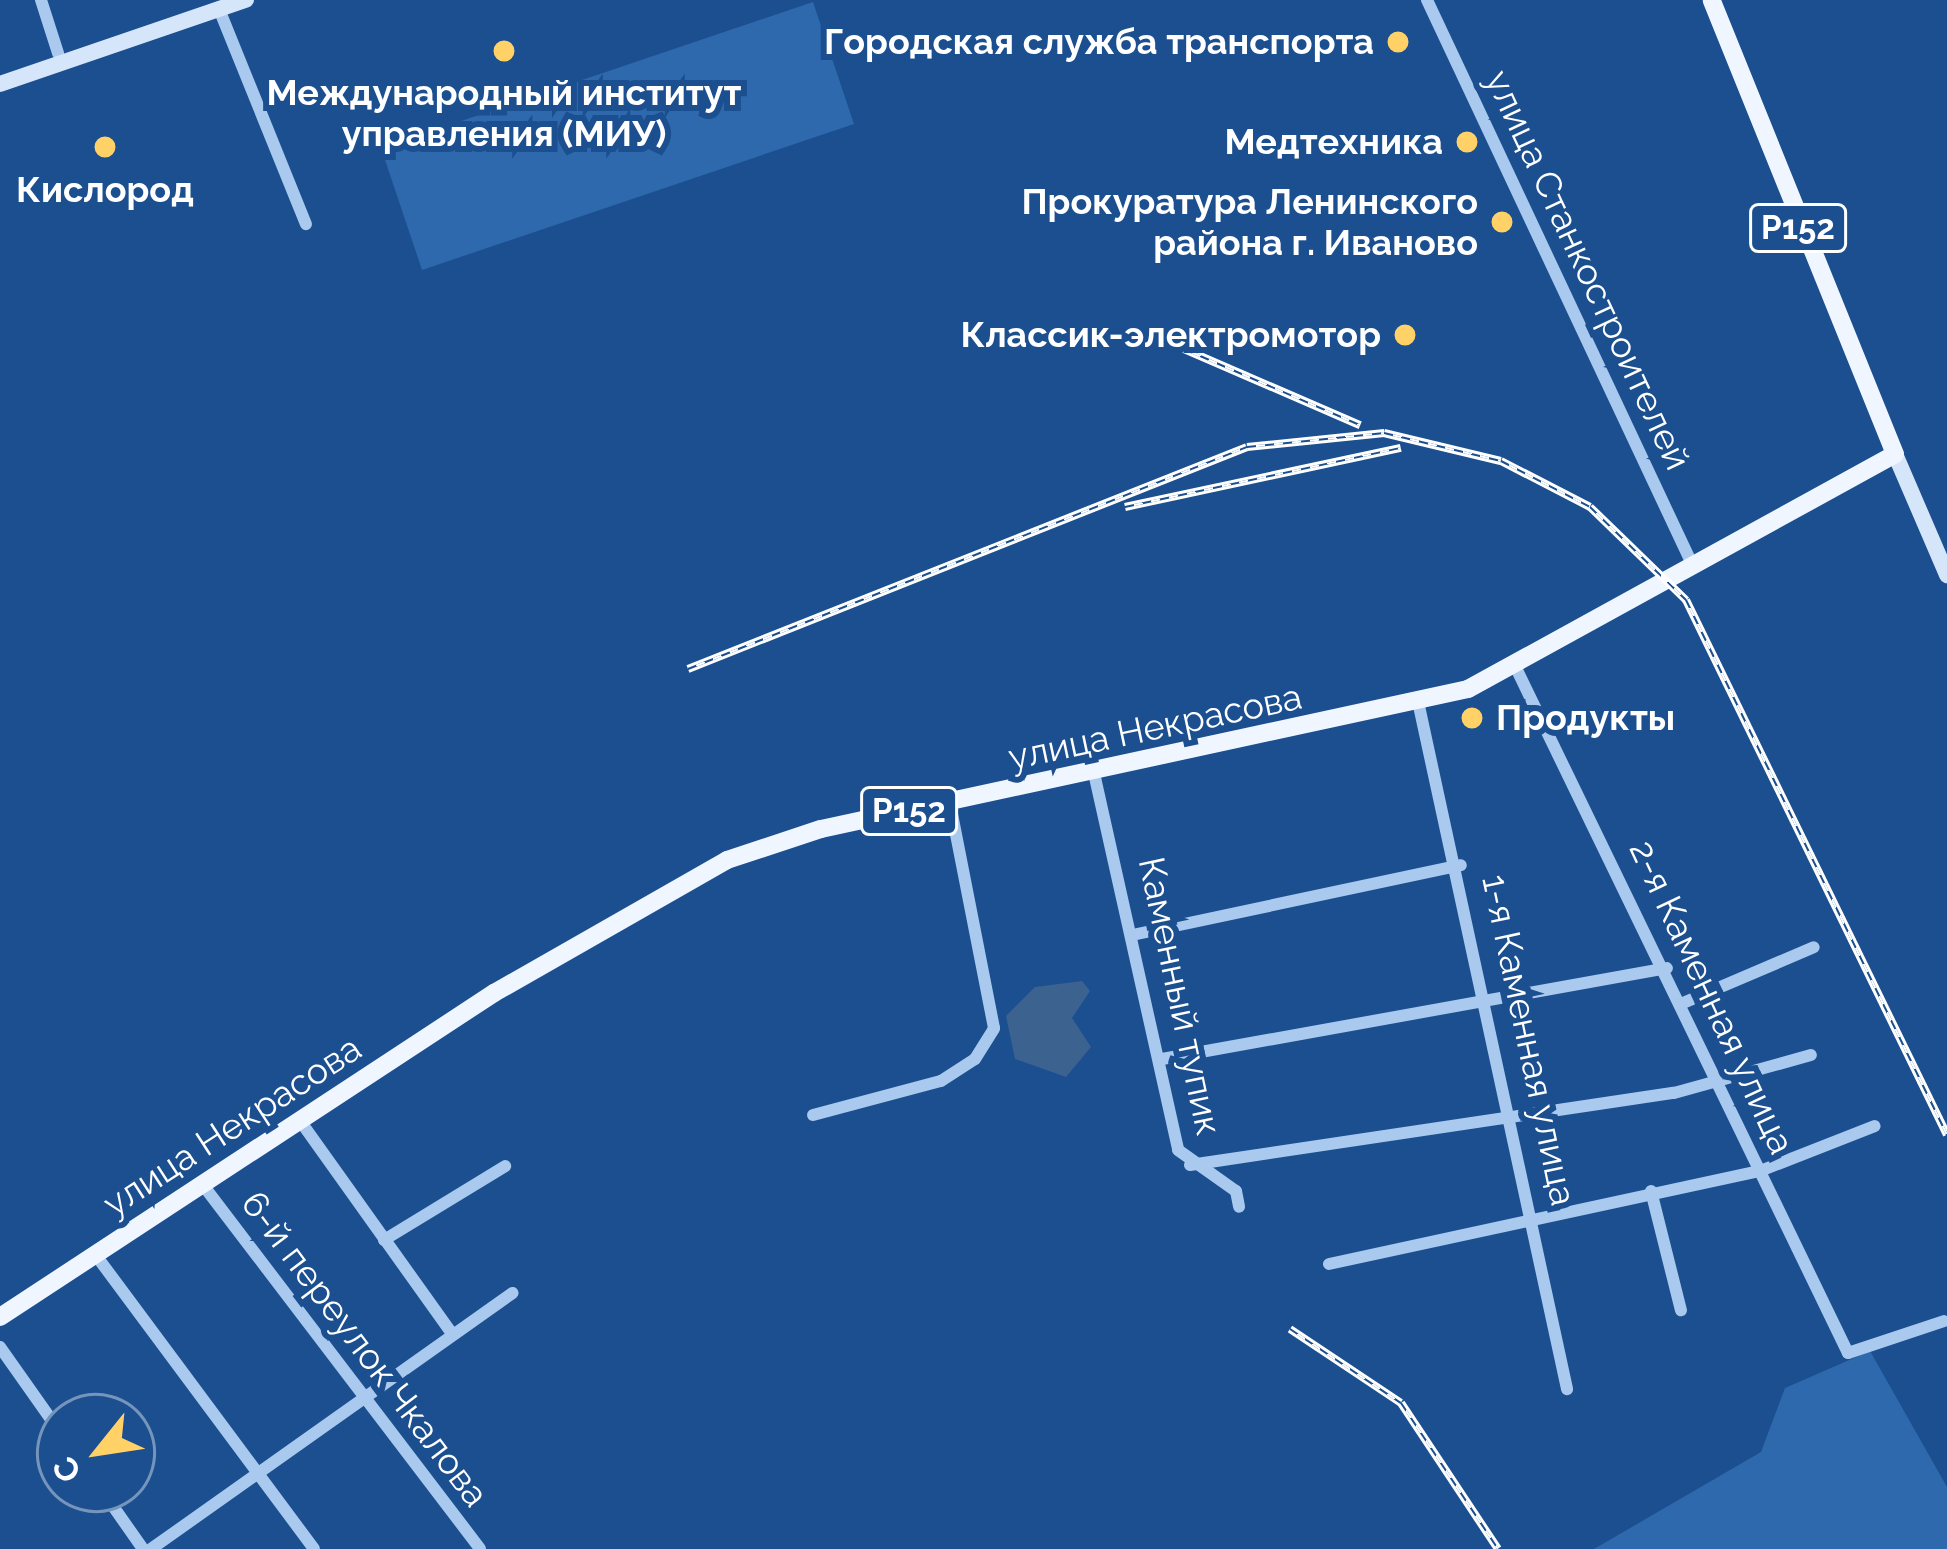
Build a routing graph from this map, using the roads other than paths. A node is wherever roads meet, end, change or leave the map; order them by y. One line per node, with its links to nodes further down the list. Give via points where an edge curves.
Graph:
1 (41, 0): 7 (street)
2 (246, 0): 6 (main road)
3 (1427, 0): 12 (street, улица Станкостроителей)
4 (1701, 0): 11 (main road, Р152)
5 (1712, 0): 11 (main road, Р152)
6 (216, 3): 7 (main road); 10 (street)
7 (60, 58): 8 (main road); 9 (main road)
8 (0, 73)
9 (0, 84)
10 (306, 224)
11 (1891, 456): 12 (main road, улица Некрасова / Р152); 13 (main road)
12 (1693, 566): 14 (main road, улица Некрасова / Р152)
13 (1947, 575)
14 (1516, 668): 15 (main road, улица Некрасова / Р152); 21 (street, 2-я Каменная улица)
15 (1420, 706): 16 (main road, улица Некрасова / Р152); 18 (street, 1-я Каменная улица)
16 (1094, 772): 17 (main road, улица Некрасова / Р152); 19 (street, Каменный тупик)
17 (950, 803): 27 (street, via 994,1028 975,1059 941,1081); 29 (main road, улица Некрасова / Р152, via 727,860 628,910)
18 (1461, 866): 19 (street); 23 (street, 1-я Каменная улица)
19 (1137, 934): 25 (street, Каменный тупик)
20 (1814, 947): 22 (street)
21 (1667, 968): 22 (street, 2-я Каменная улица); 23 (street)
22 (1683, 1003): 26 (street, 2-я Каменная улица)
23 (1492, 1005): 25 (street); 28 (street, 1-я Каменная улица)
24 (1811, 1055): 26 (street)
25 (1162, 1059): 31 (street, Каменный тупик)
26 (1722, 1084): 28 (street); 33 (street, 2-я Каменная улица)
27 (813, 1115)
28 (1514, 1118): 31 (street); 37 (street, 1-я Каменная улица)
29 (301, 1122): 34 (main road, улица Некрасова / Р152); 38 (street)
30 (1875, 1126): 33 (street)
31 (1190, 1165): 36 (street, Каменный тупик, via 1236,1191)
32 (506, 1166): 38 (street)
33 (1760, 1171): 35 (street); 44 (street, 2-я Каменная улица, via 1848,1353)
34 (203, 1185): 39 (main road, улица Некрасова / Р152); 49 (street, 6-й переулок Чкалова)
35 (1652, 1191): 37 (street); 42 (street)
36 (1239, 1207)
37 (1536, 1215): 40 (street); 47 (street, 1-я Каменная улица)
38 (384, 1240): 45 (street)
39 (95, 1254): 43 (main road, улица Некрасова / Р152); 50 (street)
40 (1329, 1264)
41 (513, 1292): 45 (street)
42 (1681, 1310)
43 (0, 1317)
44 (1944, 1321)
45 (452, 1332): 49 (street)
46 (0, 1347): 48 (street)
47 (1568, 1389)
48 (36, 1398)
49 (362, 1399): 50 (street); 54 (street, 6-й переулок Чкалова)
50 (257, 1472): 52 (street); 53 (street)
51 (119, 1513): 52 (street)
52 (147, 1549)
53 (314, 1549)
54 (480, 1549)

